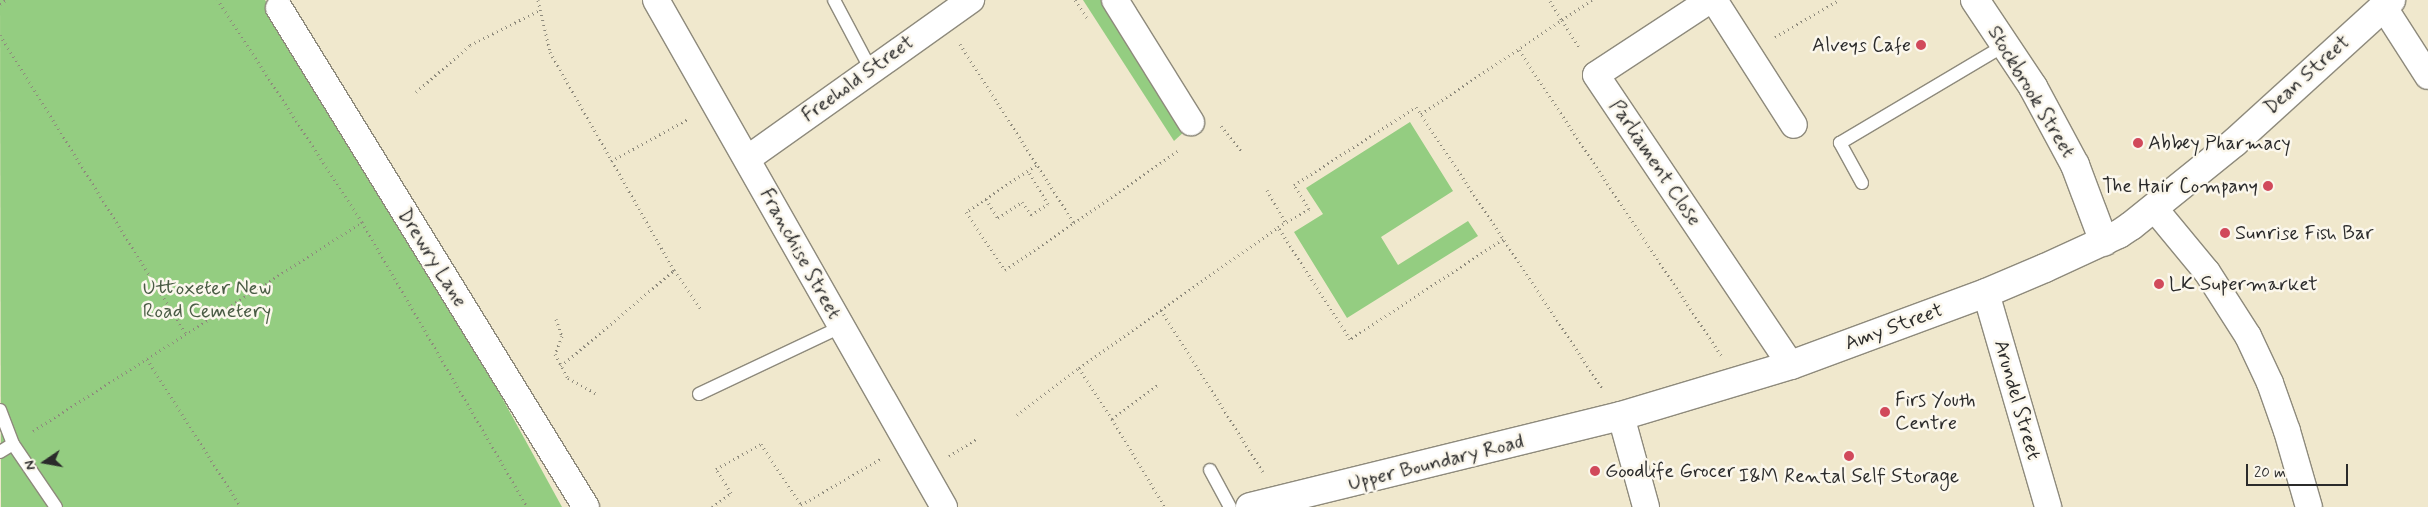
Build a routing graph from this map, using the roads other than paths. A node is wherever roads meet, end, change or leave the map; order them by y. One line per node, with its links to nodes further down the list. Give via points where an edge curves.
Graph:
1 (656, 0): 15 (street, Franchise Street)
2 (834, 0): 11 (lane)
3 (971, 0): 11 (street, Freehold Street)
4 (1115, 0): 13 (street)
5 (1710, 0): 21 (street, Parliament Close, via 1596,75)
6 (1714, 0): 14 (street)
7 (1981, 2): 10 (street, Stockbrook Street)
8 (2387, 3): 12 (street); 17 (street, Dean Street, via 2234,142)
9 (279, 8): 29 (street, Drewry Lane)
10 (2005, 45): 16 (lane, via 1840,143); 18 (street, Stockbrook Street, via 2075,164)
11 (871, 70): 15 (street, Freehold Street)
12 (2428, 76)
13 (1190, 122)
14 (1794, 125)
15 (746, 160): 20 (street, Franchise Street)
16 (1862, 183)
17 (2154, 208): 18 (street, Amy Street); 35 (street, via 2207,272 2248,336 2270,382)
18 (2104, 242): 19 (street, Amy Street)
19 (1986, 293): 21 (street, Amy Street); 34 (street, Arundel Street)
20 (841, 328): 22 (lane); 30 (street, Franchise Street)
21 (1791, 365): 24 (street, Amy Street)
22 (699, 394)
23 (0, 410): 25 (lane)
24 (1621, 416): 32 (street, Upper Boundary Road); 33 (street)
25 (13, 444): 26 (lane); 28 (lane)
26 (0, 452)
27 (1210, 470): 31 (lane)
28 (56, 507)
29 (586, 507)
30 (944, 507)
31 (1230, 507)
32 (1250, 507)
33 (1646, 507)
34 (2048, 507)
35 (2309, 507)

